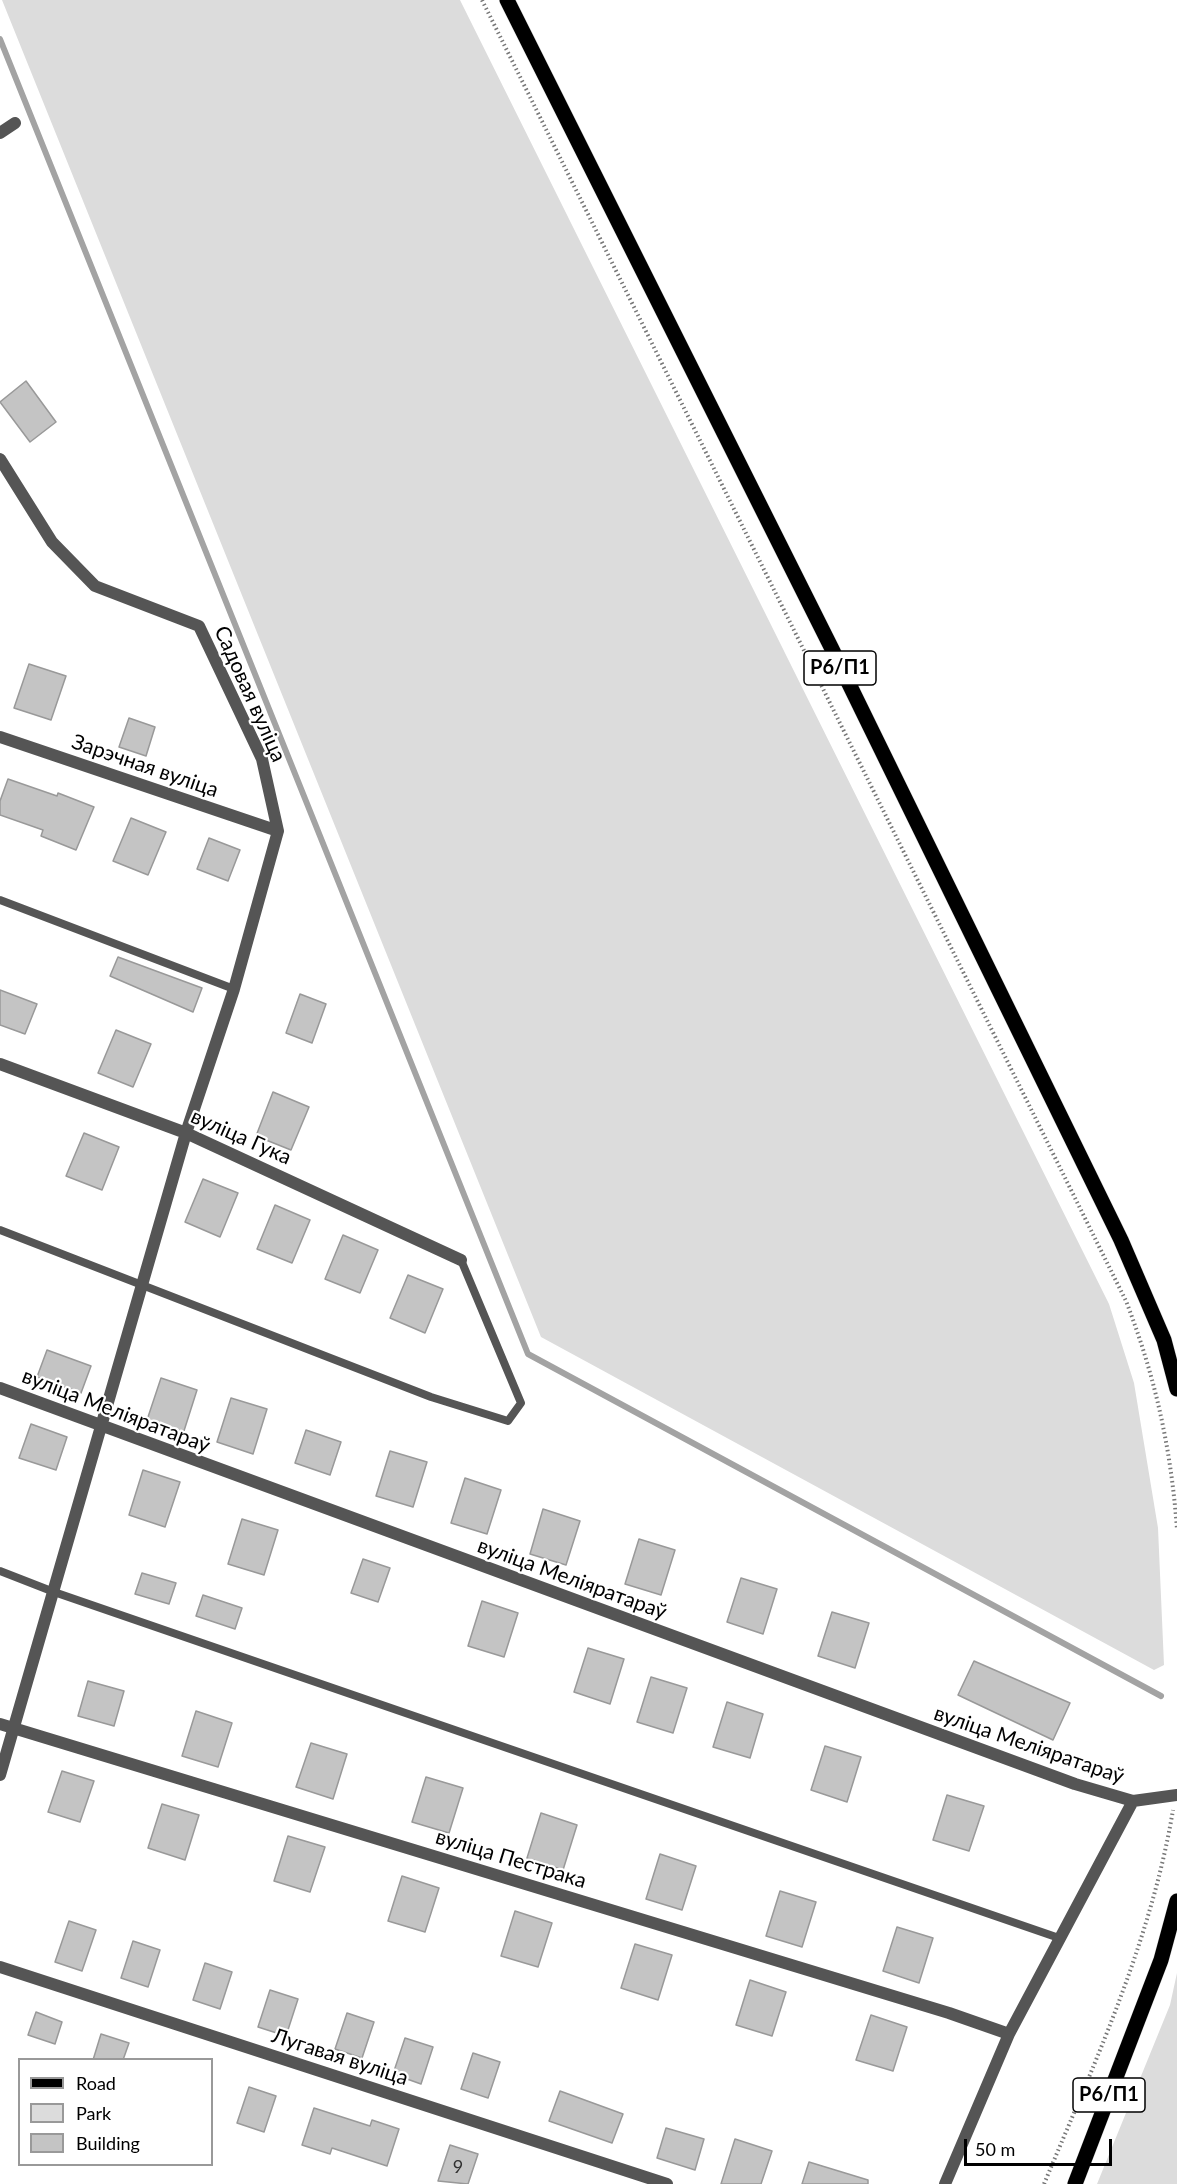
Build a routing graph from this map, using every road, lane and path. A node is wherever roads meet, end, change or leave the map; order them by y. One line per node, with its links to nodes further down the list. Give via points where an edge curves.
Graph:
1 (482, 0): 18 (path, via 1126,1301 1147,1355 1163,1420)
2 (507, 0): 16 (main road, Р6/П1, via 831,647 1121,1240 1164,1340)
3 (15, 123): 4 (street)
4 (0, 133)
5 (0, 459): 7 (street, Садовая вуліца, via 52,542 95,586 199,626 262,759)
6 (0, 737): 7 (street, Зарэчная вуліца)
7 (278, 831): 9 (street)
8 (0, 900): 9 (lane)
9 (234, 989): 11 (street)
10 (0, 1064): 11 (street, вуліца Гука)
11 (186, 1133): 13 (street, вуліца Гука); 14 (street)
12 (0, 1230): 14 (lane)
13 (461, 1260): 14 (lane, via 521,1403 508,1421 430,1397)
14 (143, 1284): 17 (street)
15 (0, 1388): 17 (street, вуліца Меліяратараў)
16 (1177, 1389)
17 (100, 1427): 20 (street); 25 (street, вуліца Меліяратараў, via 1075,1784)
18 (1177, 1529)
19 (0, 1570): 20 (lane)
20 (54, 1592): 22 (street); 27 (lane)
21 (0, 1724): 22 (street, вуліца Пестрака)
22 (14, 1729): 23 (street); 29 (street, вуліца Пестрака)
23 (0, 1775)
24 (1176, 1796): 25 (street); 32 (path, via 1163,1866 1122,1998)
25 (1133, 1801): 27 (street)
26 (1177, 1901): 33 (main road, Р6/П1, via 1161,1960)
27 (1059, 1938): 29 (street)
28 (0, 1967): 30 (street, Лугавая вуліца)
29 (1009, 2034): 31 (street)
30 (668, 2184)
31 (945, 2184)
32 (1044, 2184)
33 (1075, 2184)

